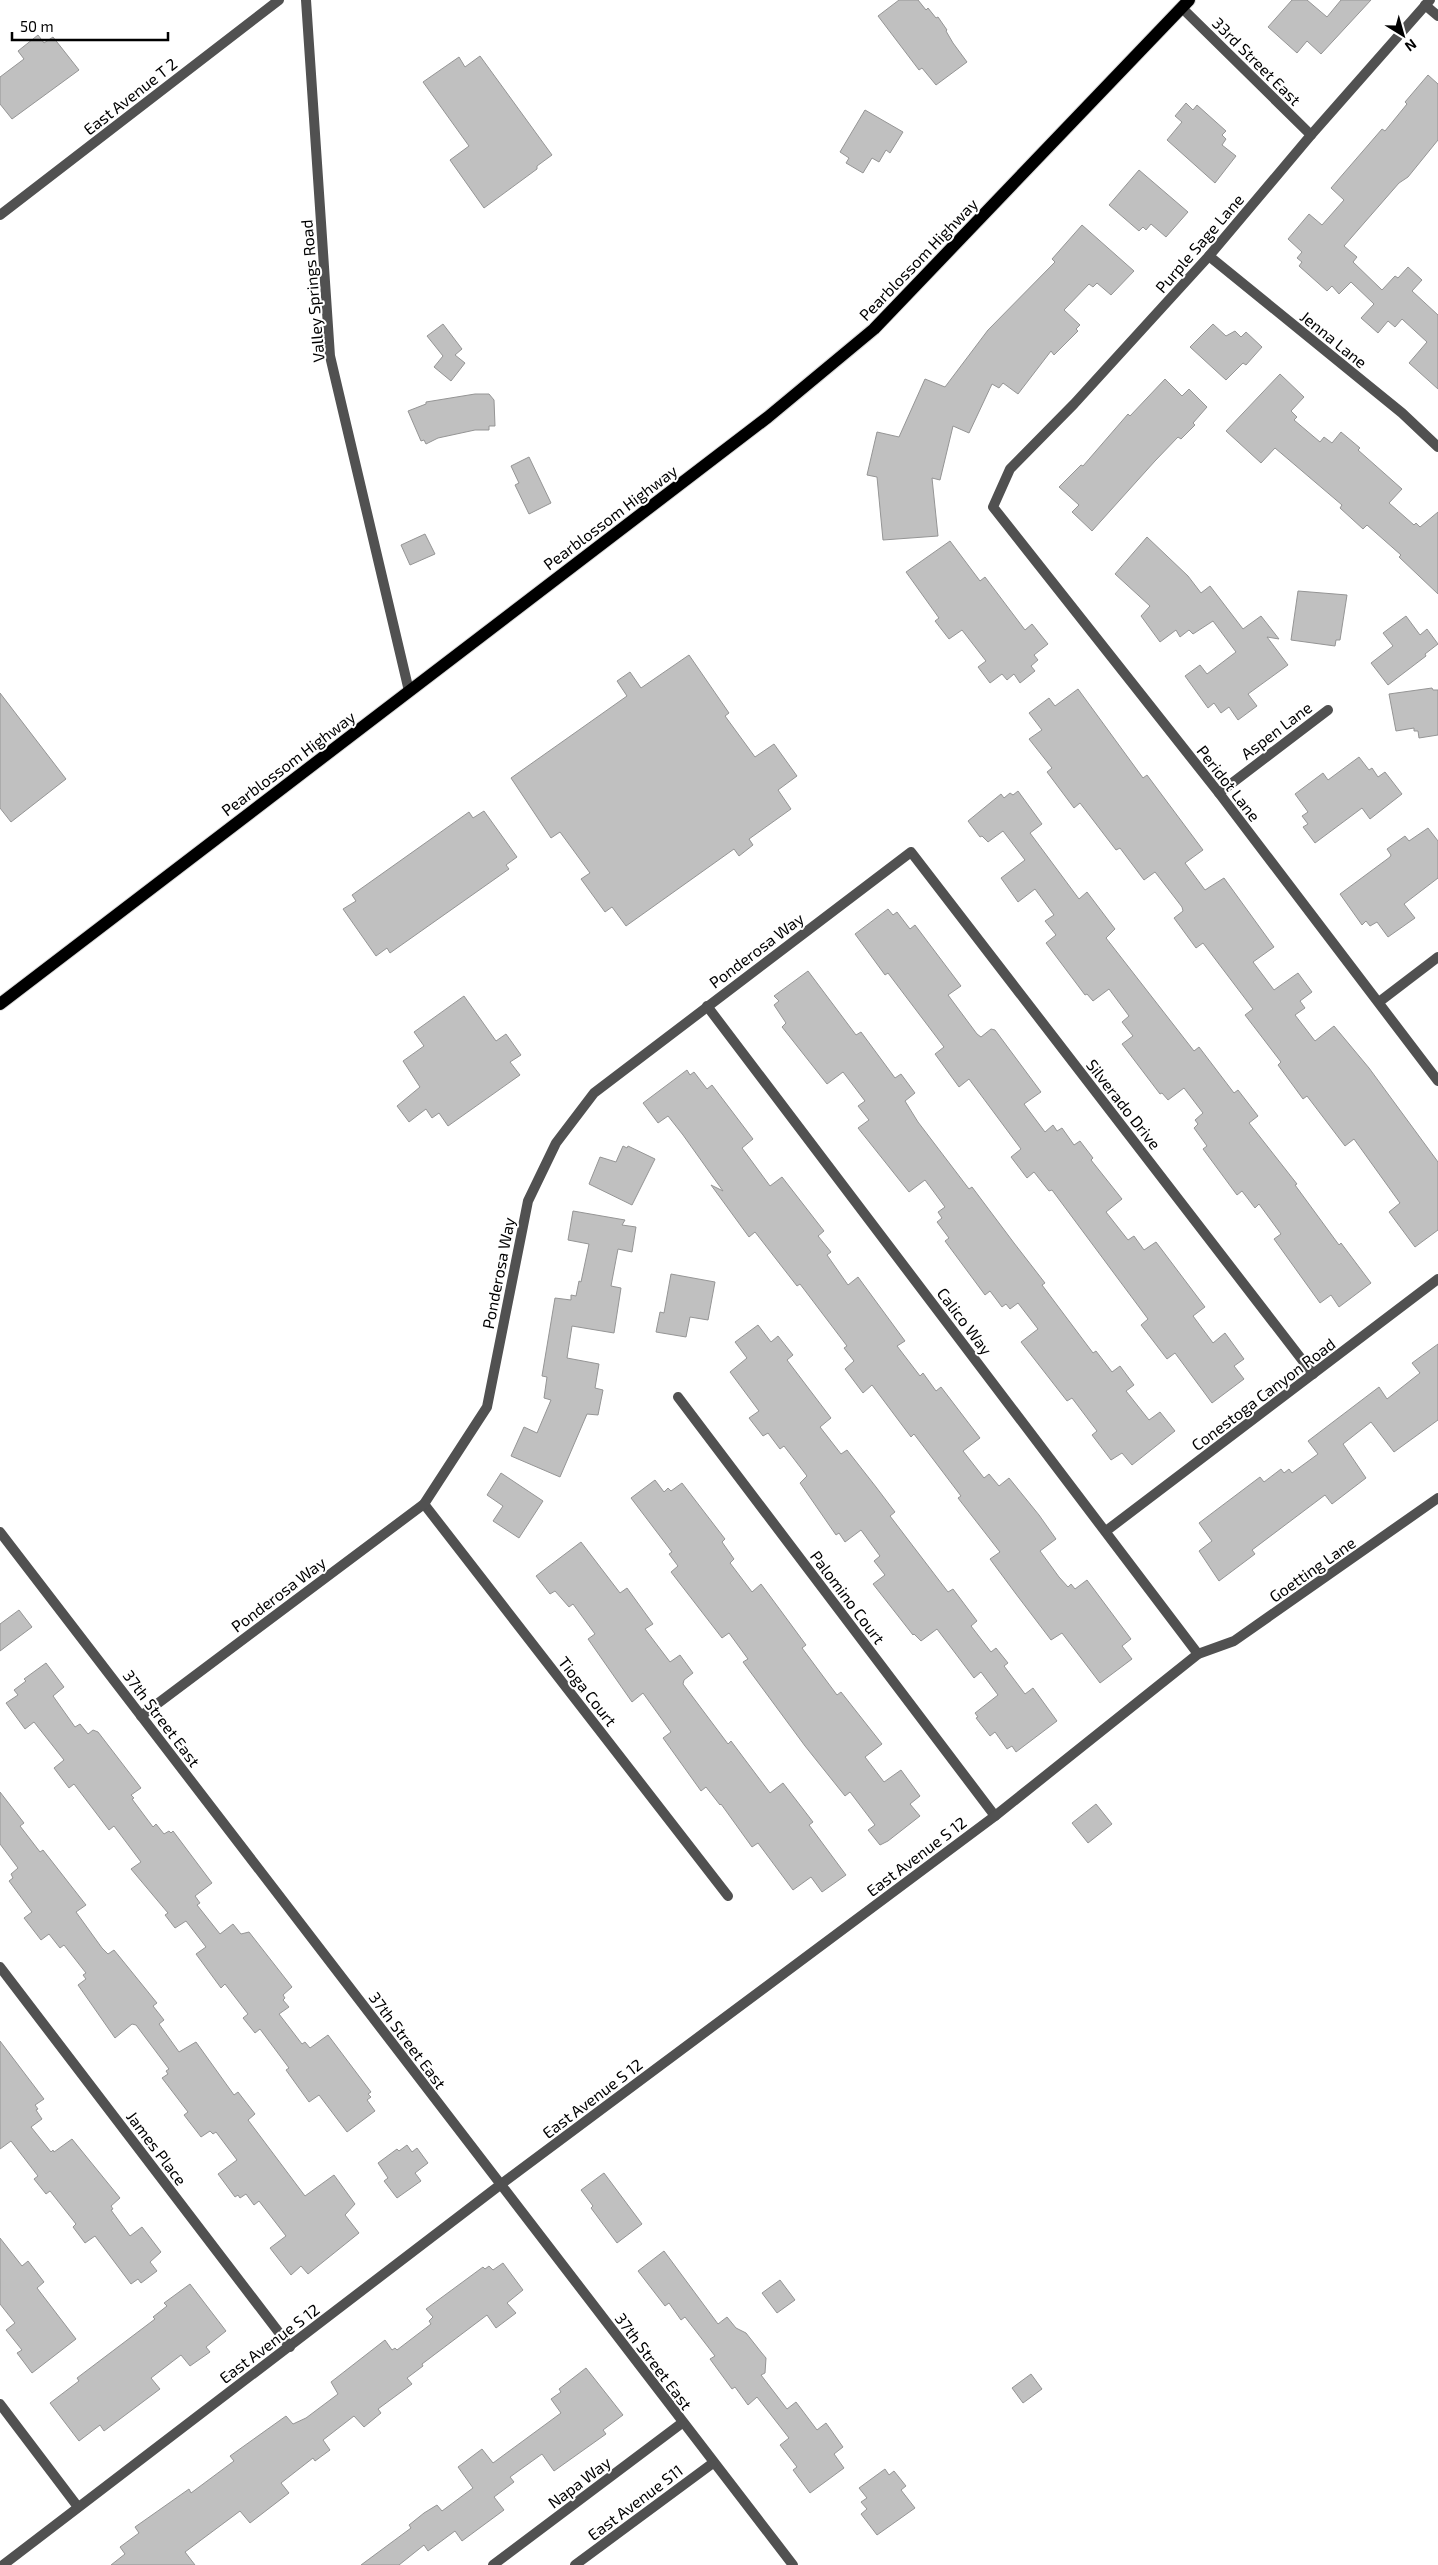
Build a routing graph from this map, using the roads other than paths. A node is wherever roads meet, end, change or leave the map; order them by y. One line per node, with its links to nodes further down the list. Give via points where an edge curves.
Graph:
1 (279, 0): 7 (street, East Avenue T 2)
2 (306, 0): 11 (street, Valley Springs Road, via 330,356)
3 (1428, 3): 5 (street); 6 (street, Purple Sage Lane)
4 (1186, 4): 6 (street, 33rd Street East); 11 (main road, Pearblossom Highway, via 874,329 768,417)
5 (1438, 16)
6 (1311, 135): 8 (street, Purple Sage Lane)
7 (0, 215)
8 (1209, 256): 9 (street, Jenna Lane, via 1402,413); 10 (street, Purple Sage Lane, via 1010,470)
9 (1438, 447)
10 (993, 507): 13 (street, Peridot Lane)
11 (410, 691): 17 (main road, Pearblossom Highway)
12 (1328, 710): 13 (street, Aspen Lane)
13 (1219, 793): 16 (street, Peridot Lane)
14 (911, 852): 18 (street, Ponderosa Way); 21 (street, Silverado Drive)
15 (1438, 957): 16 (street)
16 (1379, 1002): 19 (street, Peridot Lane)
17 (0, 1004)
18 (707, 1006): 24 (street, Ponderosa Way, via 594,1094 556,1143 528,1201 487,1407); 25 (street, Calico Way)
19 (1438, 1081)
20 (1438, 1279): 21 (street, Conestoga Canyon Road)
21 (1314, 1374): 25 (street, Conestoga Canyon Road)
22 (678, 1397): 29 (street, Palomino Court)
23 (1438, 1498): 27 (street, Goetting Lane, via 1234,1641)
24 (424, 1504): 28 (street, Ponderosa Way); 30 (street, Tioga Court)
25 (1106, 1531): 27 (street, Calico Way)
26 (0, 1532): 28 (street, 37th Street East)
27 (1198, 1654): 29 (street, East Avenue S 12)
28 (141, 1716): 32 (street, 37th Street East)
29 (995, 1816): 32 (street, East Avenue S 12)
30 (728, 1896)
31 (0, 1967): 33 (street, James Place)
32 (500, 2185): 33 (street, East Avenue S 12); 35 (street, 37th Street East)
33 (290, 2347): 37 (street, East Avenue S 12)
34 (0, 2404): 37 (street)
35 (682, 2423): 36 (street, 37th Street East); 39 (street, Napa Way)
36 (713, 2463): 40 (street, East Avenue S11); 41 (street, 37th Street East)
37 (78, 2508): 38 (street, East Avenue S 12)
38 (3, 2565)
39 (493, 2565)
40 (575, 2565)
41 (793, 2565)

